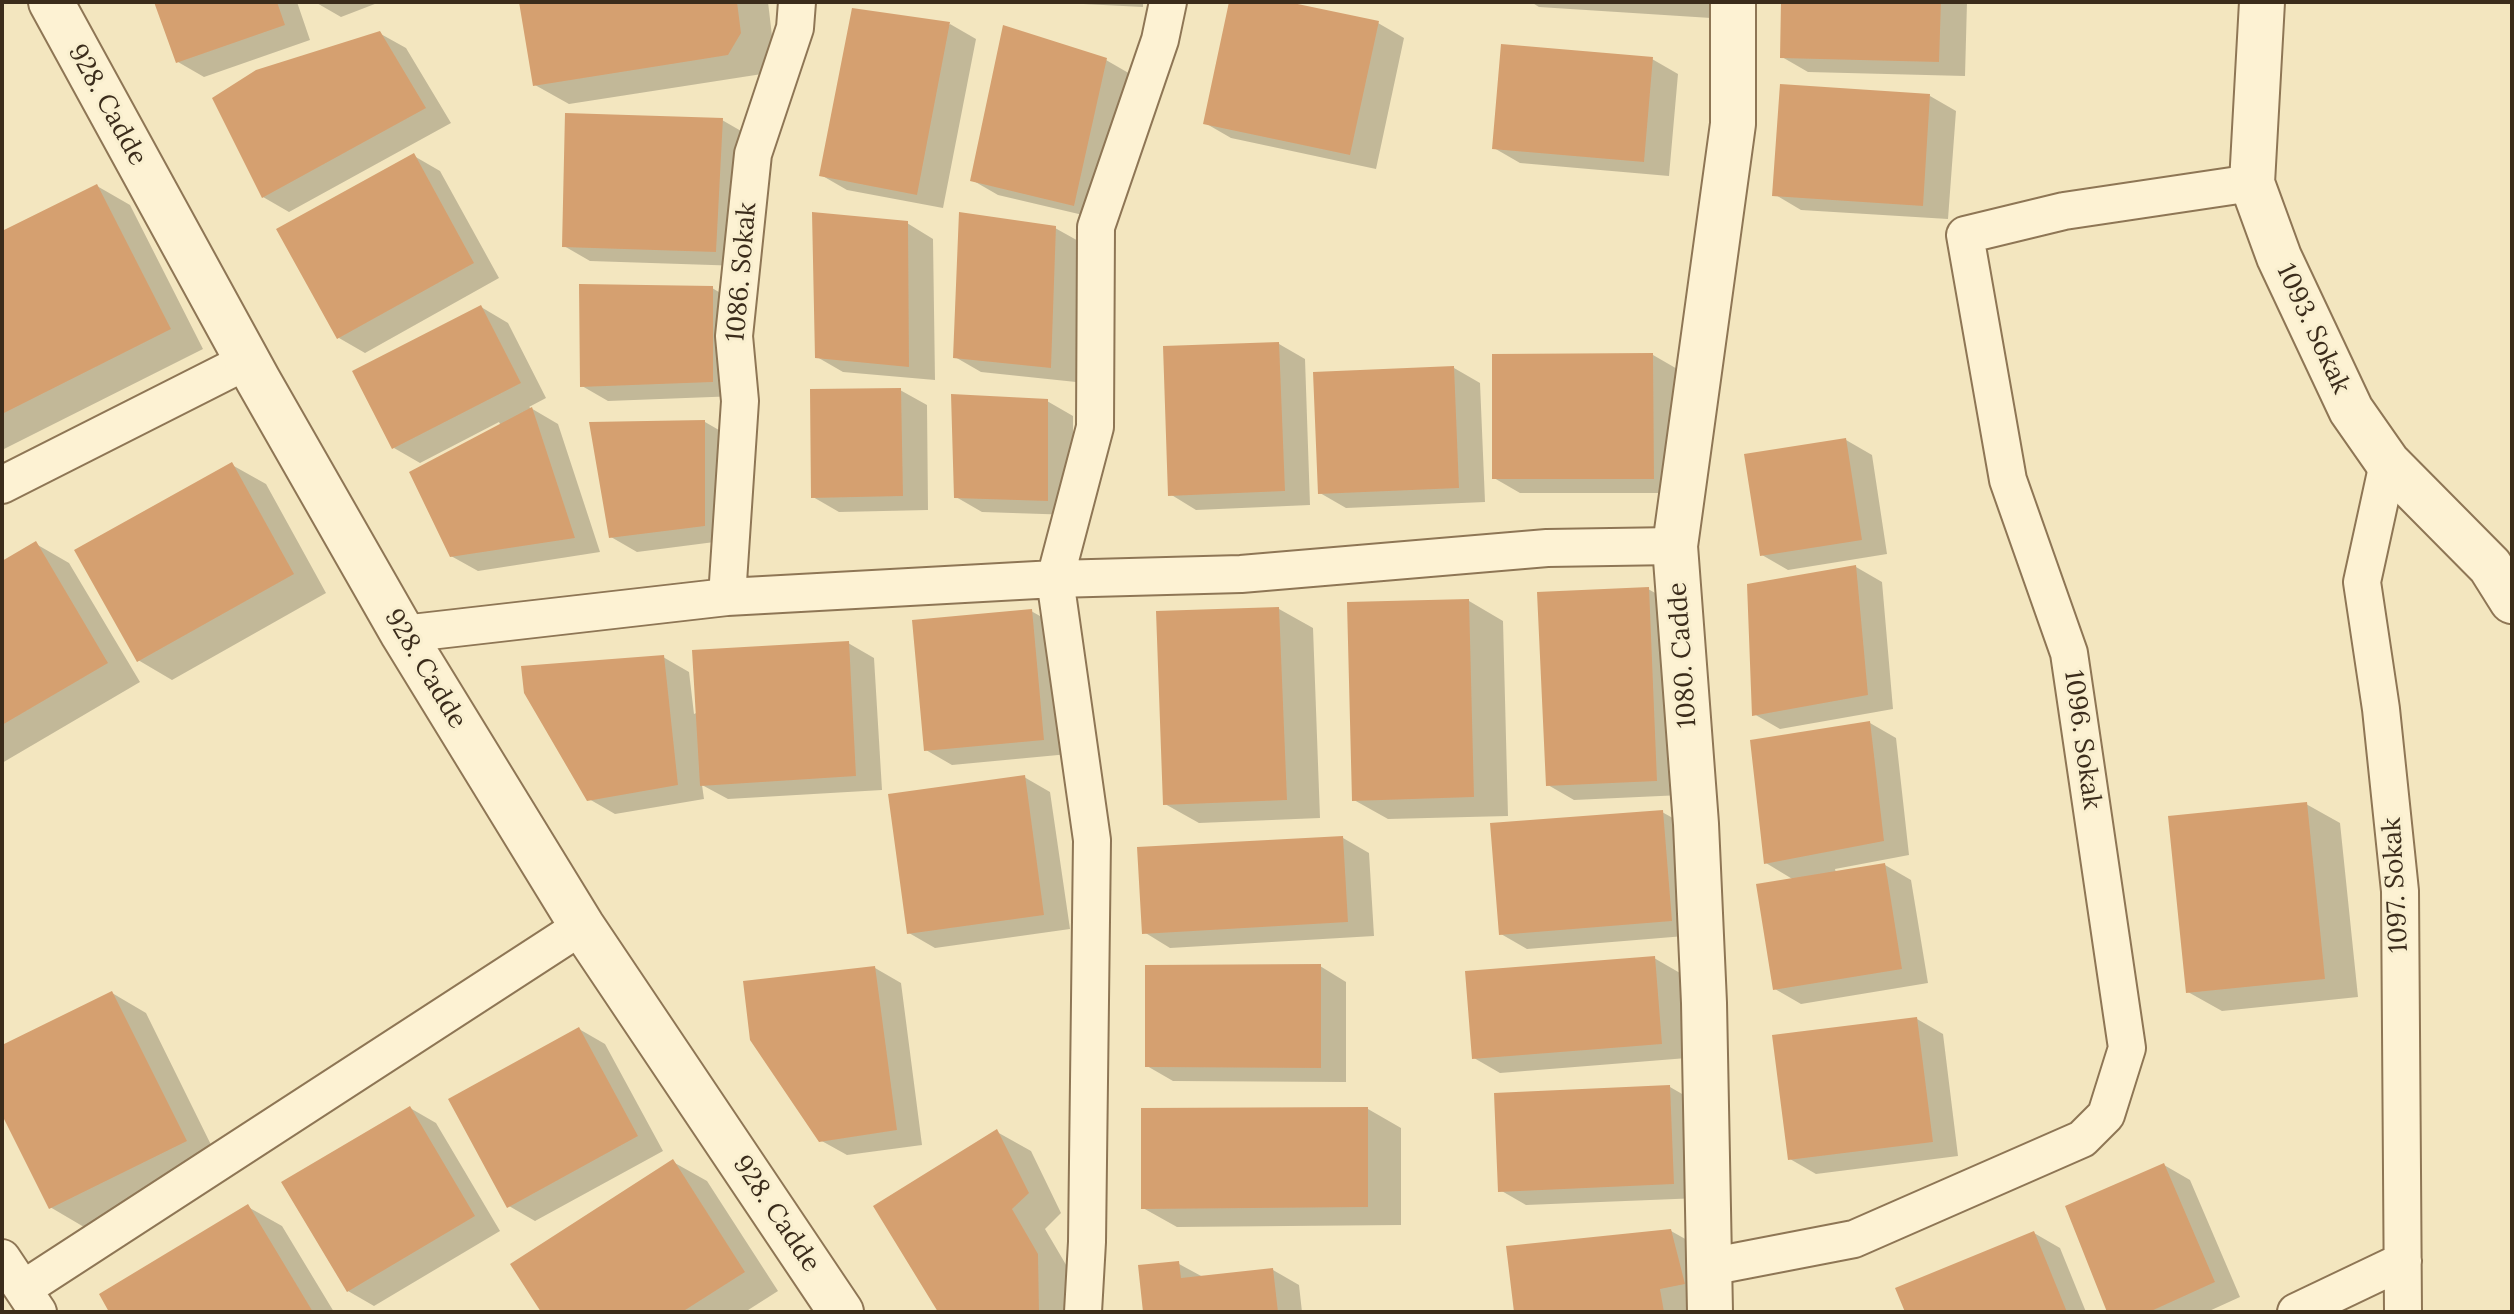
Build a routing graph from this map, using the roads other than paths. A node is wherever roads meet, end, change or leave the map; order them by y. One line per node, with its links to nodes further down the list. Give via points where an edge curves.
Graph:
1 (51, 2): 7 (street, 928. Cadde)
2 (797, 2): 12 (street, 1086. Sokak, via 795,28 753,154 734,336 740,401)
3 (1168, 2): 11 (street, via 1096,227 1095,427)
4 (1733, 2): 10 (street, 1080. Cadde, via 1733,124)
5 (2262, 2): 6 (street, 1093. Sokak)
6 (2252, 183): 8 (street, 1093. Sokak, via 2279,257 2351,410); 18 (street, 1096. Sokak, via 2064,211 1965,235 2008,480 2069,653 2127,1048 2106,1115 2082,1139 1854,1239)
7 (247, 361): 9 (street); 14 (street, 928. Cadde)
8 (2388, 463): 13 (street, 1093. Sokak, via 2490,566); 17 (street, 1097. Sokak, via 2362,582 2400,891)
9 (2, 485)
10 (1675, 546): 11 (street, via 1547,548 1241,574); 18 (street, 1080. Cadde, via 1699,899)
11 (1055, 579): 12 (street); 21 (street, via 1092,840)
12 (727, 597): 14 (street)
13 (2512, 601)
14 (403, 634): 15 (street, 928. Cadde)
15 (582, 926): 19 (street); 20 (street, 928. Cadde)
16 (2, 1258): 19 (street)
17 (2403, 1261): 23 (street); 24 (street, 1097. Sokak)
18 (1709, 1267): 22 (street, 1080. Cadde)
19 (30, 1300)
20 (841, 1312)
21 (1083, 1312)
22 (1710, 1312)
23 (2296, 1312)
24 (2403, 1312)

